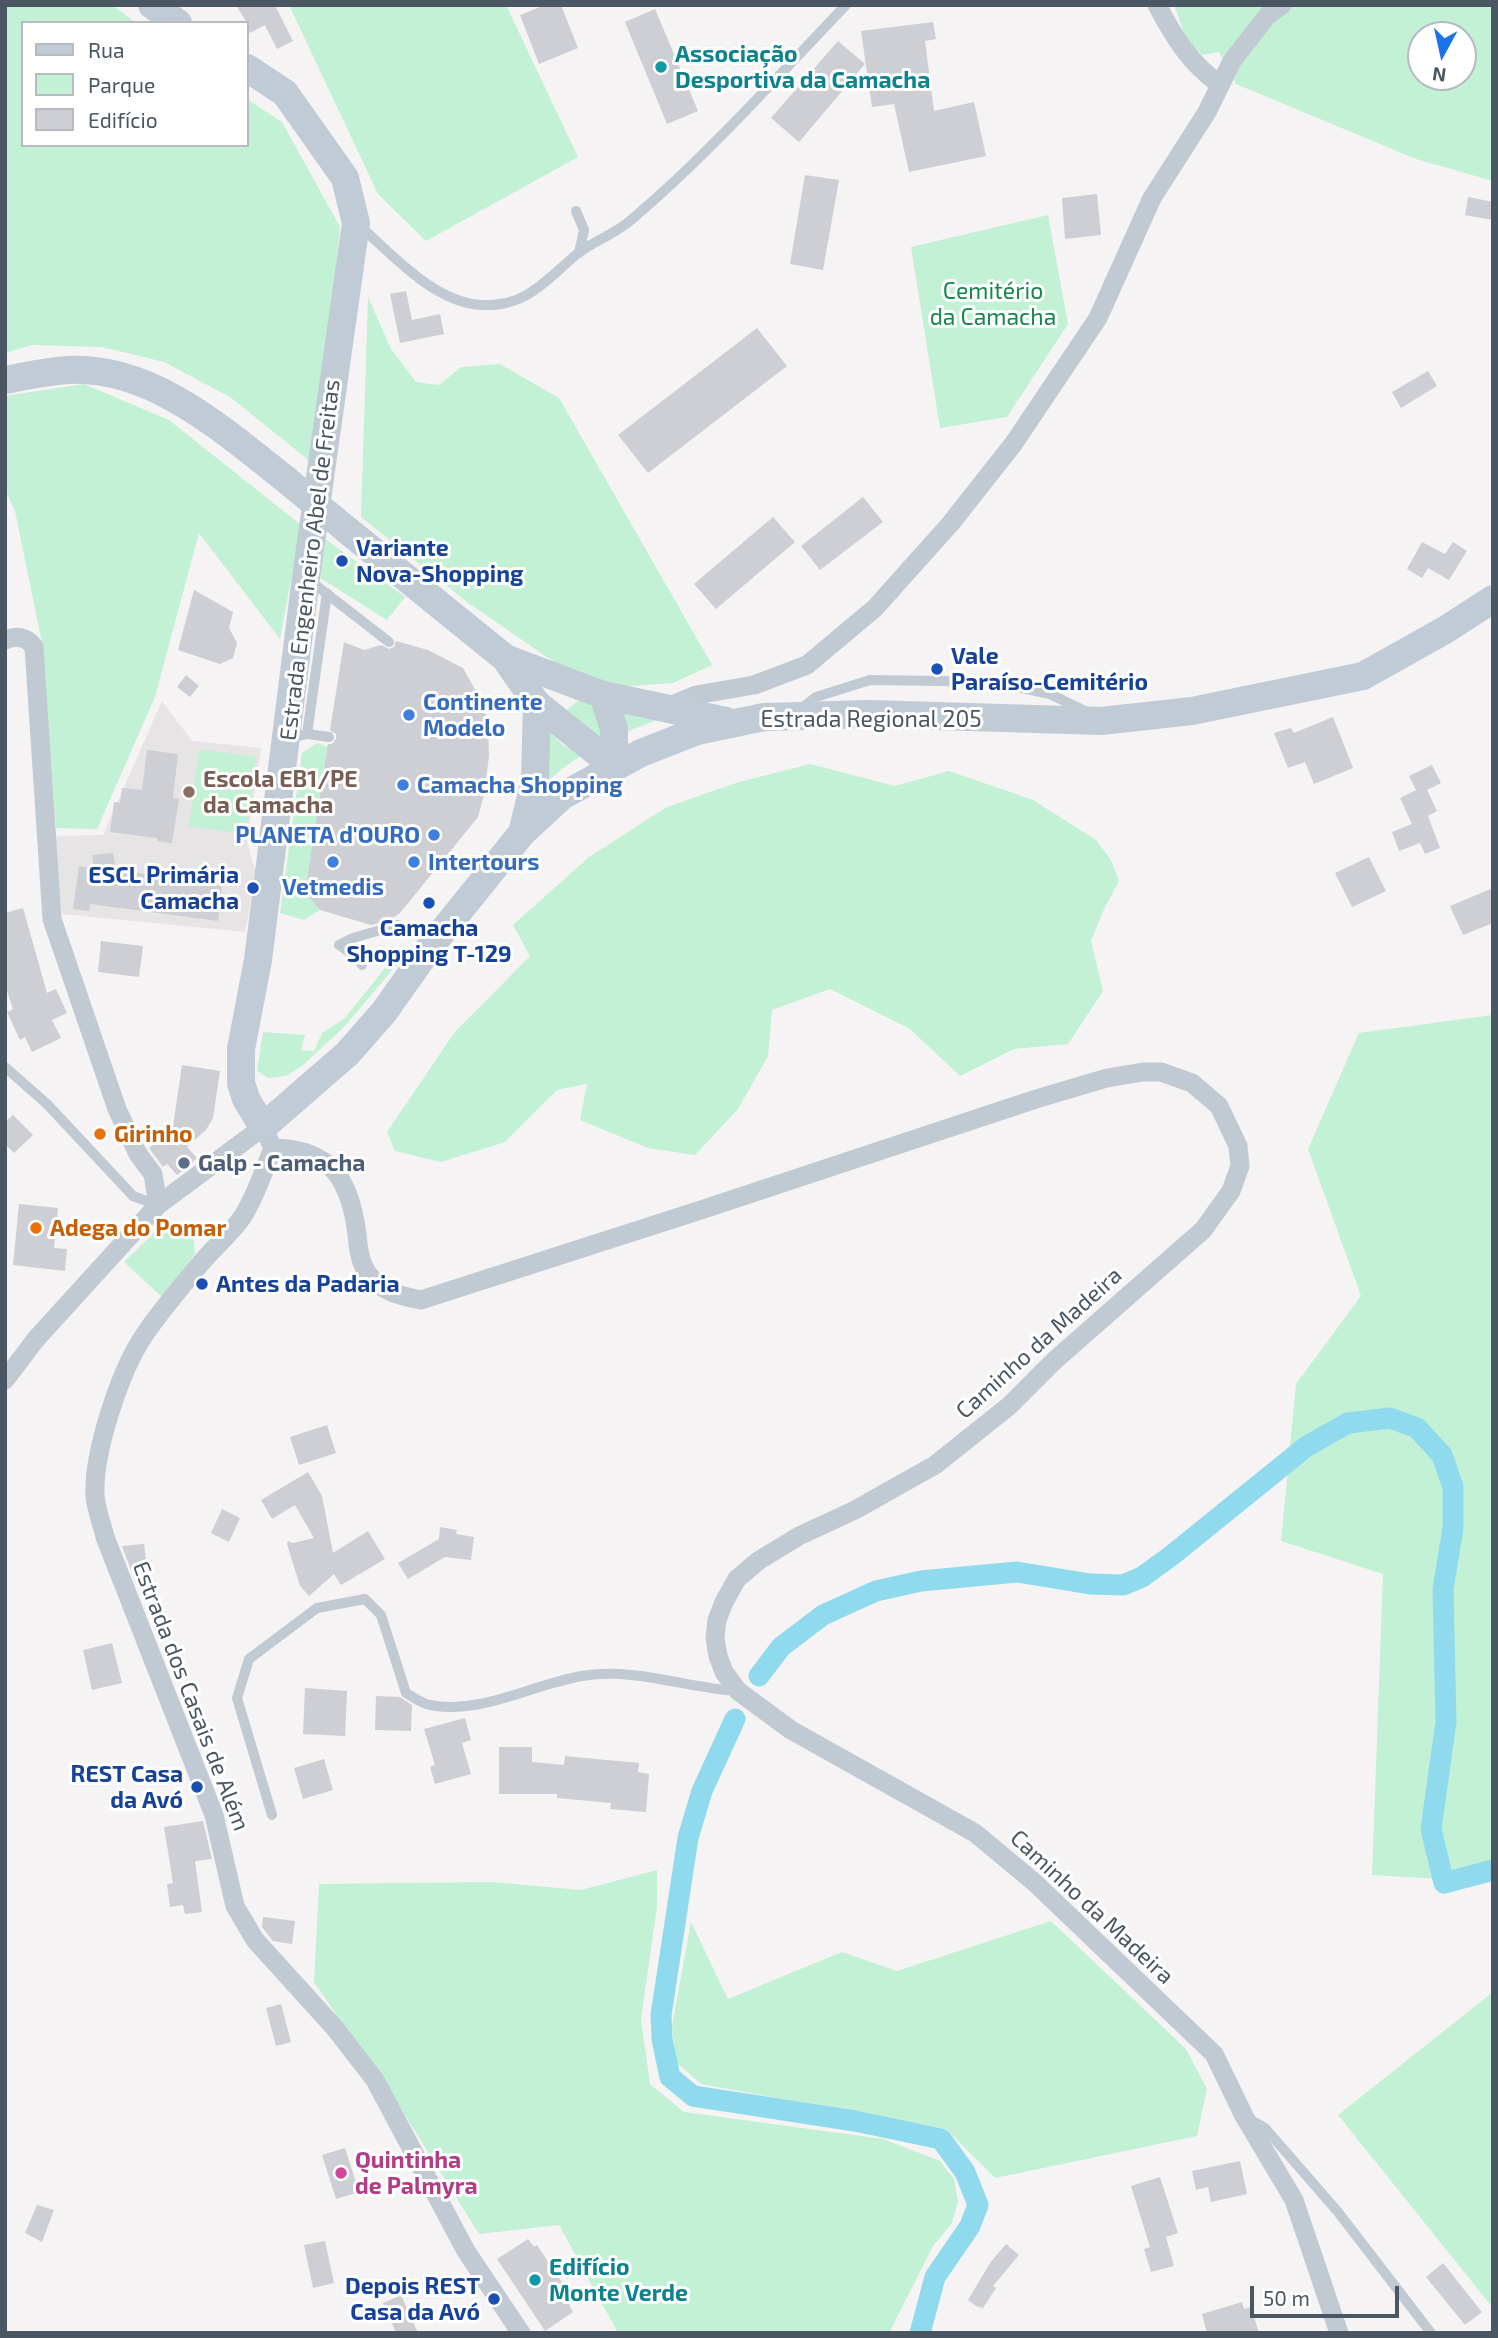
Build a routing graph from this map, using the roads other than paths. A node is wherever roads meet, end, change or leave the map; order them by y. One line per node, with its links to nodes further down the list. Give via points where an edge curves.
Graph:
1 (152, 5): 5 (main road)
2 (846, 5): 10 (lane, via 629,222)
3 (1157, 5): 7 (street, via 1184,50)
4 (1282, 5): 7 (street, via 1268,15 1231,61)
5 (175, 21)
6 (248, 69): 9 (main road, Estrada Engenheiro Abel de Freitas, via 285,93 345,178)
7 (1219, 84): 19 (street, via 1207,112 1152,198 1098,318 1014,443 951,523 875,608 807,665 754,685 696,695)
8 (576, 211): 10 (lane, via 584,230)
9 (356, 223): 10 (lane, via 414,275 448,295 479,305 527,296); 12 (main road, Estrada Engenheiro Abel de Freitas)
10 (579, 253)
11 (5, 380): 16 (main road, bridge, via 70,370 105,374 142,383 181,403 284,478)
12 (317, 585): 15 (lane); 21 (main road, Estrada Engenheiro Abel de Freitas)
13 (1493, 599): 20 (main road, Estrada Regional 205, via 1363,676 1192,711 1101,721 871,714 794,715)
14 (15, 639): 29 (street, via 34,647 52,919 117,1109 153,1174)
15 (389, 642)
16 (505, 658): 17 (main road); 18 (main road)
17 (592, 691): 18 (main road); 19 (main road); 23 (main road, via 614,729)
18 (537, 704): 23 (main road); 24 (main road, via 535,780)
19 (664, 709): 20 (main road)
20 (732, 723): 23 (main road, Estrada Regional 205, via 697,731)
21 (297, 736): 22 (lane); 28 (main road, Estrada Engenheiro Abel de Freitas, via 241,1049 243,1091)
22 (329, 737)
23 (614, 766): 24 (main road, Estrada Regional 205, via 562,796)
24 (522, 833): 28 (main road, Estrada Regional 205, via 384,1012)
25 (398, 925): 26 (lane, via 339,945)
26 (362, 965)
27 (5, 1067): 29 (lane, via 47,1104 133,1196)
28 (268, 1137): 29 (street); 31 (street, Caminho da Madeira, via 332,1166 351,1199 366,1273 382,1289 421,1300 1107,1078 1161,1072 1192,1083 1220,1106 1238,1146 1240,1166 1231,1191 1203,1230 1009,1406 935,1465 799,1536 737,1579 717,1620 715,1638 724,1672); 34 (street, Estrada dos Casais de Além, via 245,1213 144,1335 134,1354 102,1443 95,1496 105,1537 214,1815 235,1906 255,1940 375,2080 466,2251)
29 (158, 1205): 30 (street, via 36,1339)
30 (5, 1380)
31 (738, 1691): 32 (lane, via 639,1675 584,1675 464,1707 428,1705 406,1693 381,1615 365,1599 317,1608 249,1659 237,1698); 33 (street, Caminho da Madeira, via 791,1730 975,1833 1034,1882 1214,2054)
32 (272, 1815)
33 (1244, 2116): 35 (street, Caminho da Madeira, via 1294,2200); 36 (lane, via 1265,2128 1338,2212)
34 (521, 2333)
35 (1339, 2333)
36 (1431, 2333)

